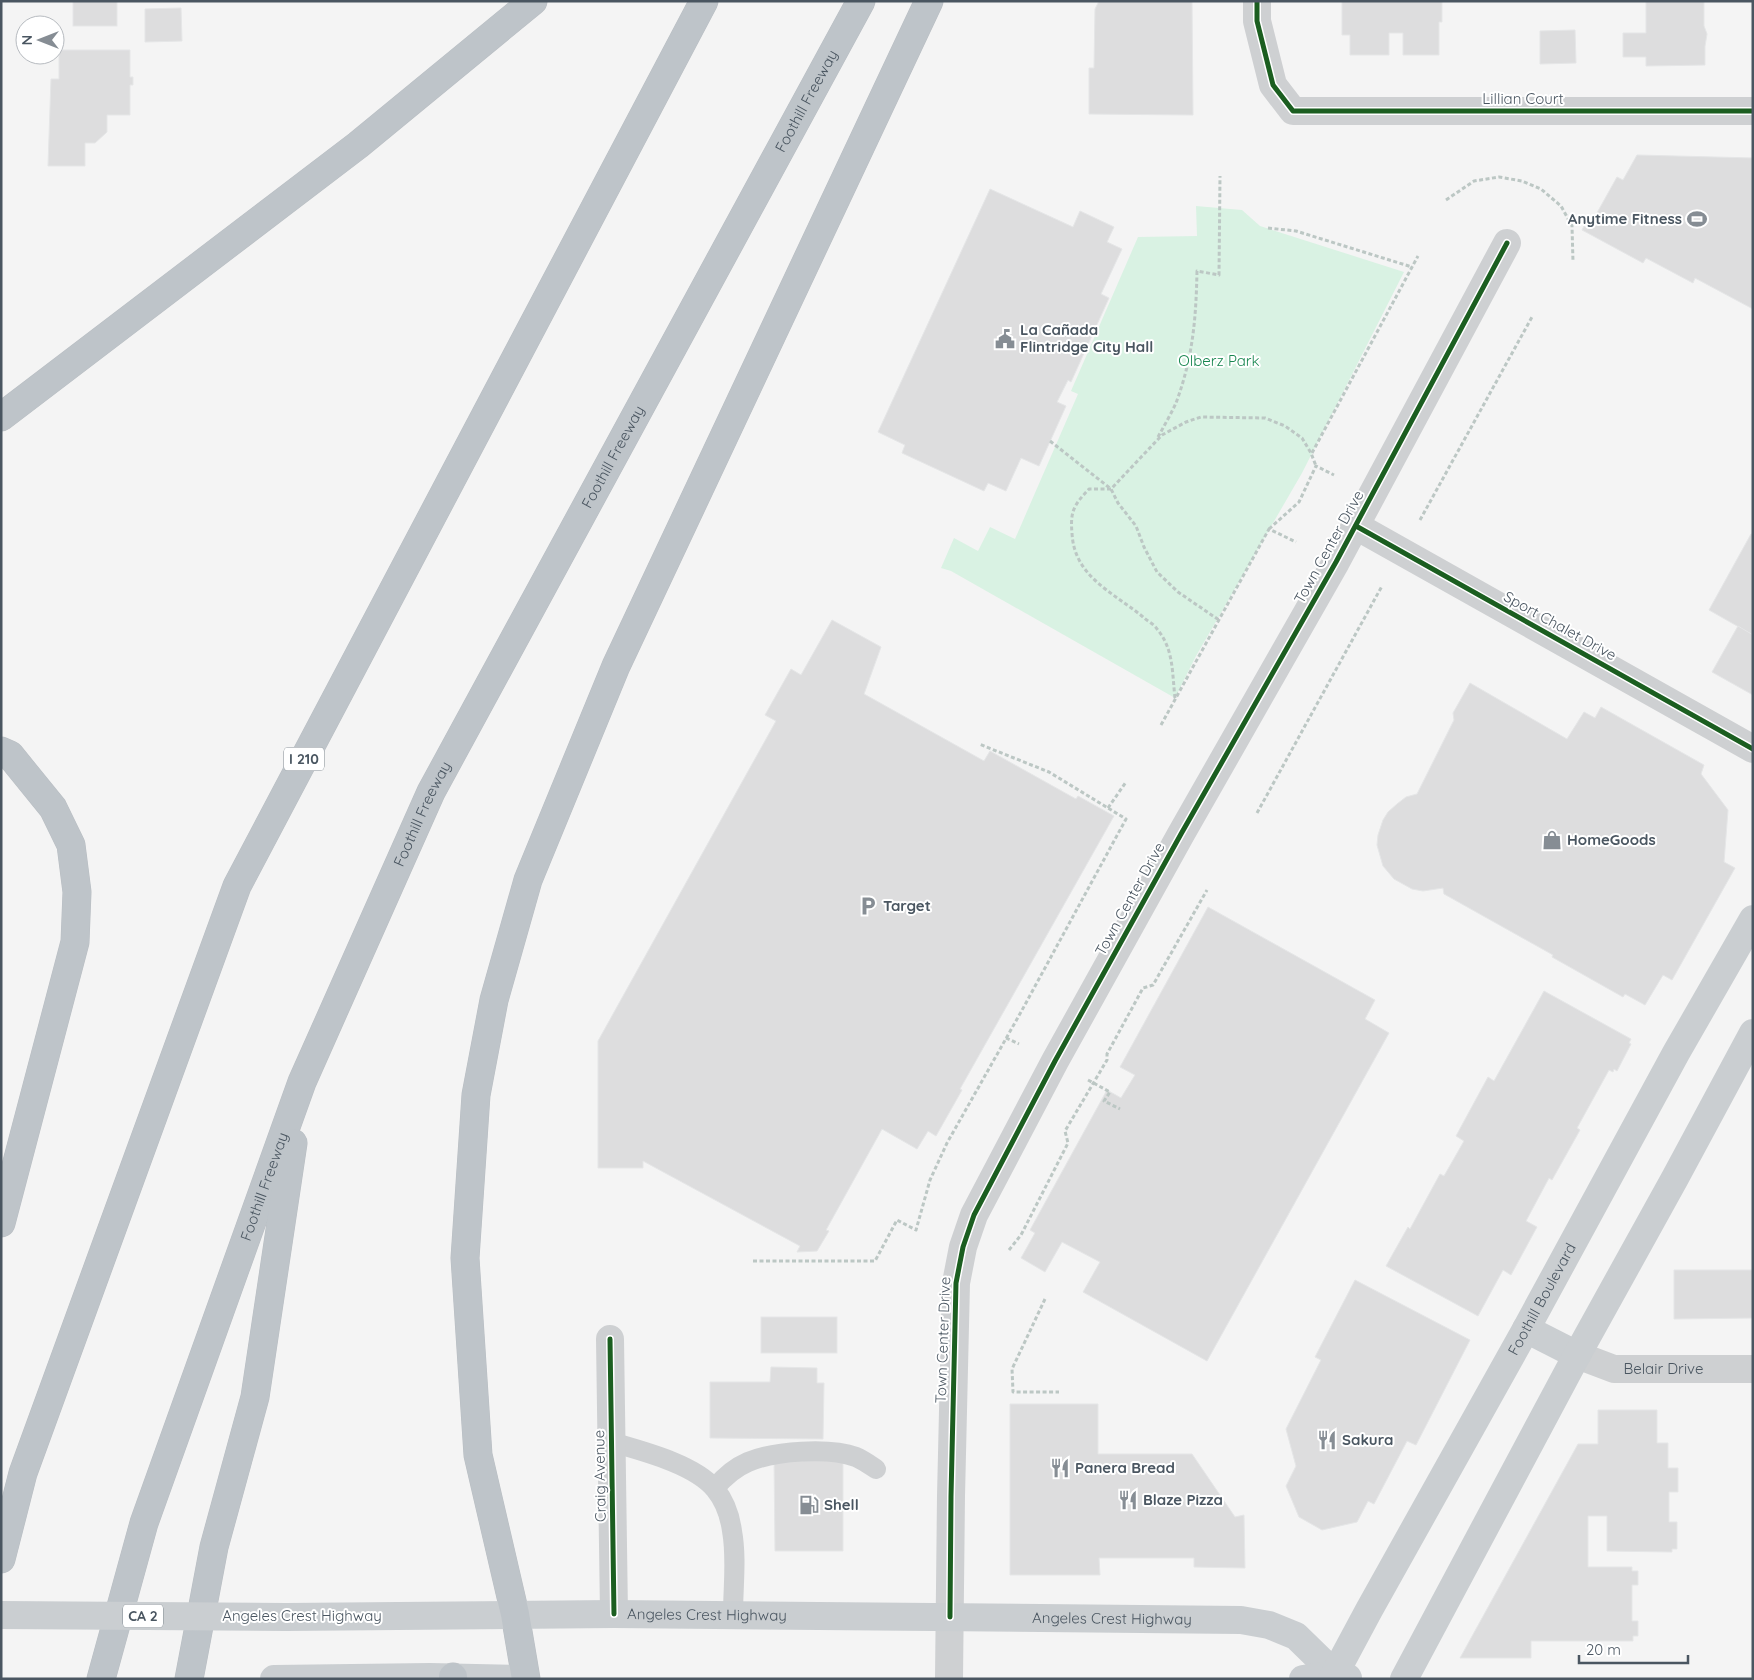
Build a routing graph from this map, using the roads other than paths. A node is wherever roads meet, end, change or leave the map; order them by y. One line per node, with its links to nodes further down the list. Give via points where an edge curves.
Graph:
1 (533, 1): 8 (highway, via 358,145)
2 (704, 1): 23 (highway, I 210, via 237,886 23,1473)
3 (861, 1): 14 (highway, Foothill Freeway, via 431,792)
4 (929, 1): 24 (highway, via 616,666 528,880 494,1000 476,1095 465,1258 478,1455)
5 (1257, 1): 6 (street, Lillian Court, via 1257,21 1274,85 1293,111)
6 (1753, 111)
7 (1507, 243): 9 (street, Town Center Drive)
8 (1, 417)
9 (1356, 526): 10 (street, Sport Chalet Drive); 28 (street, Town Center Drive, via 1142,904 974,1215 956,1283)
10 (1753, 749)
11 (1, 751): 15 (highway, via 10,755 53,808 71,845 77,892 75,942)
12 (1753, 919): 16 (main road, Foothill Boulevard)
13 (1753, 1033): 18 (main road)
14 (302, 1082): 31 (highway, Foothill Freeway, via 144,1523); 32 (highway, via 255,1397 214,1547)
15 (1, 1222)
16 (1526, 1329): 18 (main road); 29 (main road, Foothill Boulevard, via 1369,1610)
17 (610, 1339): 20 (street, Craig Avenue)
18 (1577, 1355): 19 (street, Belair Drive, via 1614,1370); 37 (main road)
19 (1753, 1369)
20 (612, 1442): 22 (lane, via 692,1471); 25 (street, Craig Avenue)
21 (876, 1469): 22 (lane, via 855,1457 802,1451 748,1462 727,1474)
22 (715, 1488): 27 (lane, via 726,1506 732,1531)
23 (1, 1558)
24 (516, 1614): 25 (main road, Angeles Crest Highway); 26 (main road, Angeles Crest Highway / CA 2, bridge, via 286,1617); 34 (highway)
25 (614, 1614): 27 (main road, Angeles Crest Highway)
26 (1, 1615)
27 (733, 1615): 28 (main road, Angeles Crest Highway)
28 (950, 1617): 29 (main road, Angeles Crest Highway, via 1242,1620 1269,1625 1296,1636); 35 (street, Town Center Drive)
29 (1339, 1677): 36 (main road)
30 (453, 1678): 33 (main road); 34 (main road)
31 (101, 1679)
32 (189, 1679)
33 (274, 1679)
34 (525, 1679)
35 (949, 1679)
36 (1303, 1679)
37 (1404, 1679)

